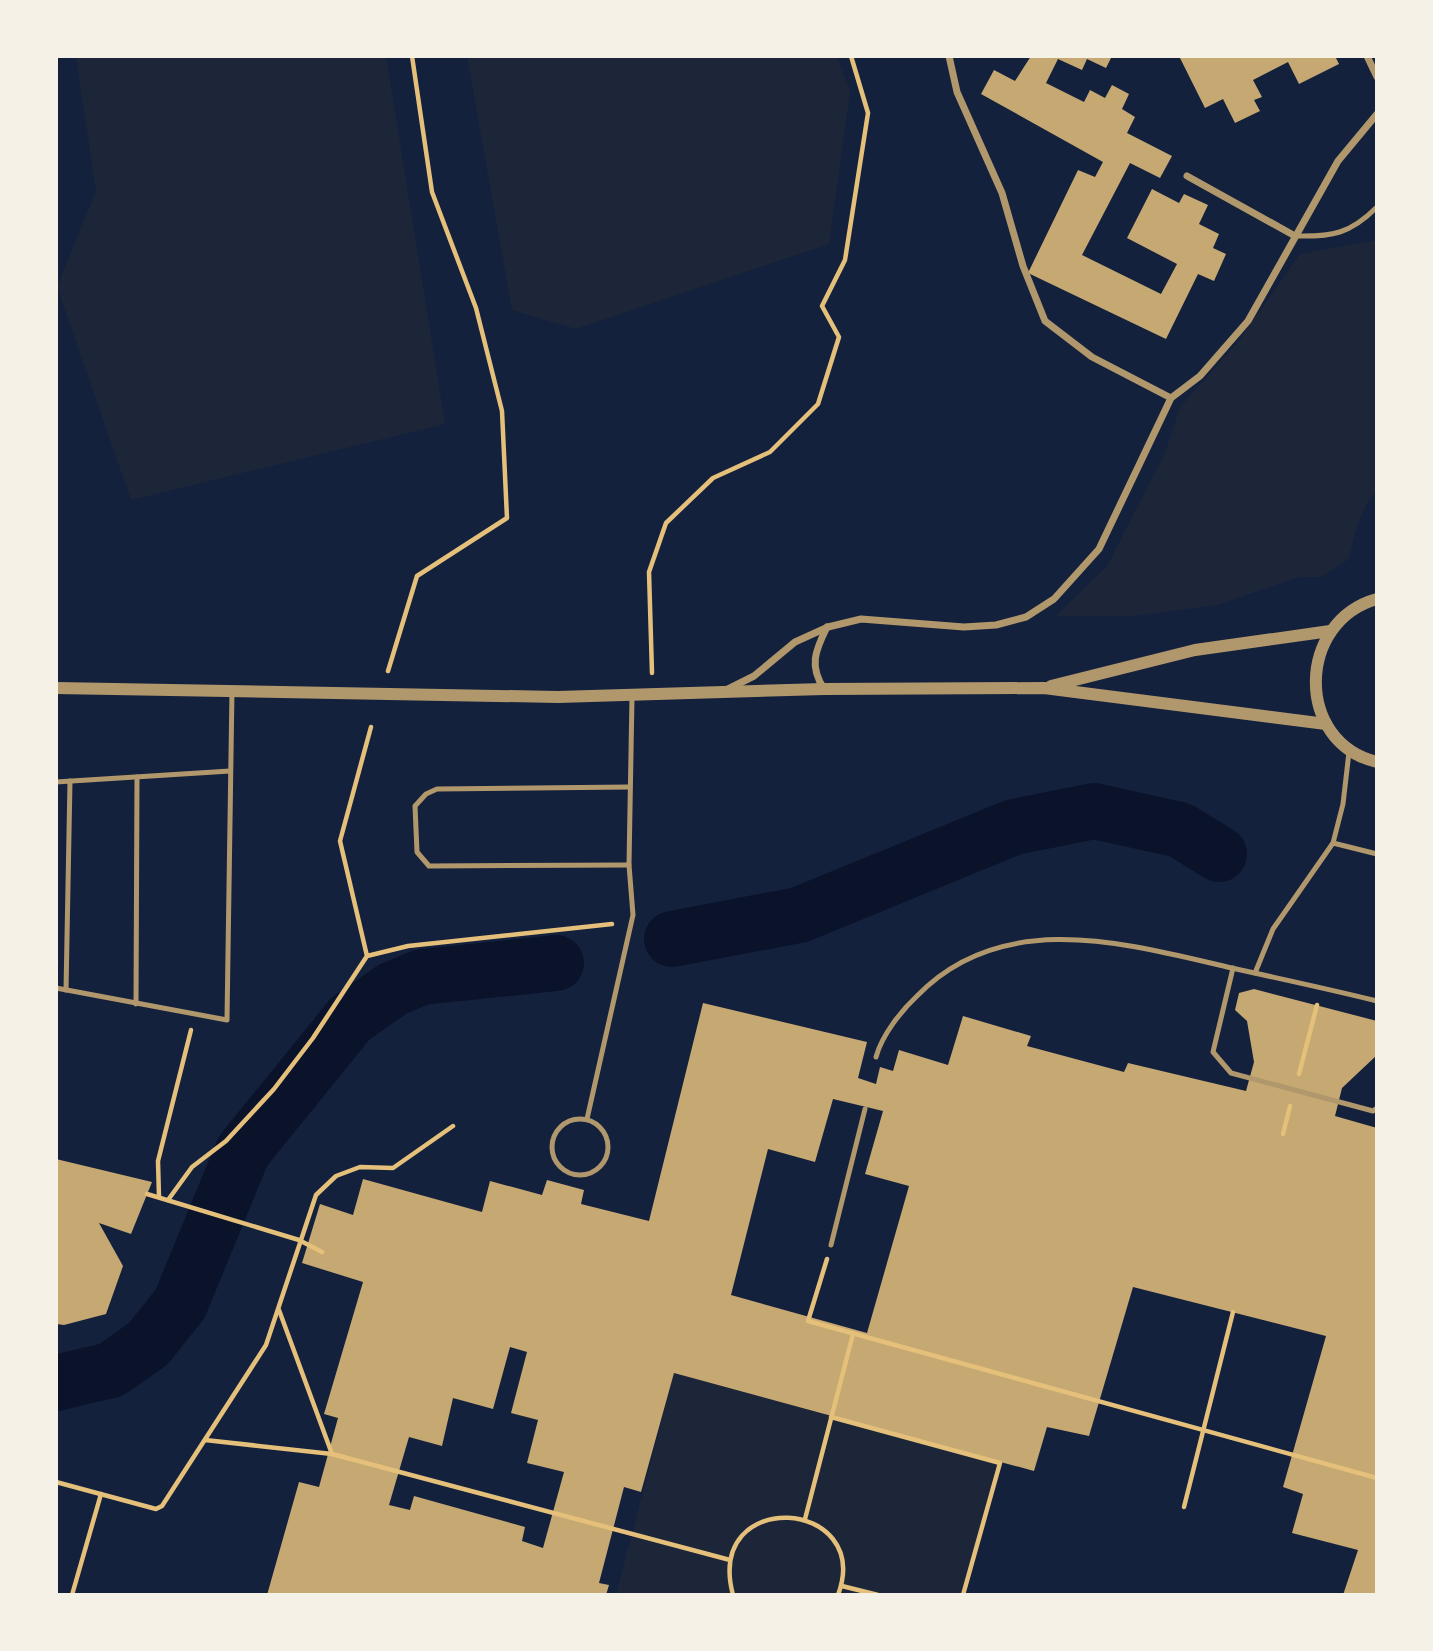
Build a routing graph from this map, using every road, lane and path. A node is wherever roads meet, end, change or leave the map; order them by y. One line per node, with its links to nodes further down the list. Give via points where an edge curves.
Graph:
1 (412, 56): 14 (path, via 432,192 476,307 502,411 507,518 417,576)
2 (851, 56): 20 (path, via 868,113 845,260 822,306 839,337 818,404 770,452 713,478 666,523 649,572)
3 (950, 56): 10 (street, via 957,92 1002,194 1045,321 1092,356)
4 (1367, 56): 5 (street)
5 (1377, 77)
6 (1377, 114): 9 (street, via 1338,161)
7 (1187, 176): 9 (street)
8 (1377, 207): 9 (lane, via 1363,221 1333,237)
9 (1295, 236): 10 (street, via 1248,321 1200,376)
10 (1171, 398): 12 (street, via 1099,549 1054,598 1026,617 964,627 861,619)
11 (1377, 599): 13 (street, via 1354,608)
12 (828, 627): 17 (street, via 813,664); 19 (street, via 795,642 754,676)
13 (1329, 631): 16 (street, via 1195,650); 22 (street, via 1318,653 1314,677)
14 (388, 671)
15 (56, 688): 18 (street)
16 (1044, 688): 17 (street); 22 (street)
17 (824, 689): 19 (street)
18 (232, 690): 21 (street); 26 (lane)
19 (718, 694): 20 (street)
20 (653, 695): 21 (street)
21 (632, 696): 30 (lane)
22 (1326, 724): 24 (street)
23 (370, 727): 35 (path, via 340,841)
24 (1349, 750): 25 (street); 31 (lane)
25 (1377, 762)
26 (230, 771): 27 (lane); 43 (lane, via 227,1020)
27 (137, 777): 28 (lane); 42 (lane)
28 (70, 781): 29 (lane); 40 (lane)
29 (56, 782)
30 (629, 787): 33 (lane); 33 (lane, via 438,789 415,806 414,838 417,852 429,866)
31 (1333, 843): 32 (lane); 37 (lane, via 1273,929)
32 (1377, 854)
33 (629, 865): 34 (lane)
34 (631, 922): 35 (path, via 408,946); 49 (lane)
35 (367, 956): 54 (path, via 274,1089 226,1141 192,1167)
36 (1233, 968): 37 (lane); 44 (lane, via 1120,942 1059,939 1012,944 962,961 936,976 906,1006); 46 (lane, via 1213,1052 1231,1073 1373,1111)
37 (1255, 973): 38 (lane)
38 (1322, 987): 41 (lane); 45 (path)
39 (56, 988): 40 (lane)
40 (66, 990): 42 (lane)
41 (1377, 1001)
42 (136, 1004): 43 (lane)
43 (194, 1014): 53 (path, via 159,1161)
44 (876, 1057)
45 (1297, 1079)
46 (1377, 1108)
47 (865, 1109): 56 (lane)
48 (1289, 1111): 51 (path)
49 (587, 1119): 49 (lane, via 570,1121 552,1140 558,1166 575,1175 594,1172 607,1158 608,1138)
50 (453, 1126): 55 (path, via 393,1168 360,1167 336,1176 316,1195)
51 (1283, 1134)
52 (147, 1194): 53 (path)
53 (159, 1197): 54 (path)
54 (168, 1200): 55 (path)
55 (299, 1240): 57 (path); 58 (path)
56 (831, 1245): 60 (path, via 808,1321)
57 (322, 1252)
58 (278, 1308): 63 (path, via 266,1345); 64 (path)
59 (1233, 1312): 62 (path)
60 (853, 1334): 61 (path); 62 (path)
61 (831, 1417): 69 (path); 76 (path, via 1000,1463)
62 (1205, 1431): 65 (path); 68 (path)
63 (205, 1440): 64 (path); 67 (path, via 162,1506 156,1509)
64 (332, 1454): 70 (path)
65 (1377, 1478)
66 (56, 1482): 67 (path)
67 (101, 1494): 72 (path)
68 (1184, 1507)
69 (805, 1518): 70 (path, via 767,1518 744,1535); 71 (path, via 826,1532 840,1553)
70 (730, 1560): 73 (path)
71 (842, 1586): 74 (path); 75 (path)
72 (72, 1595)
73 (733, 1595)
74 (838, 1595)
75 (878, 1595)
76 (963, 1595)

